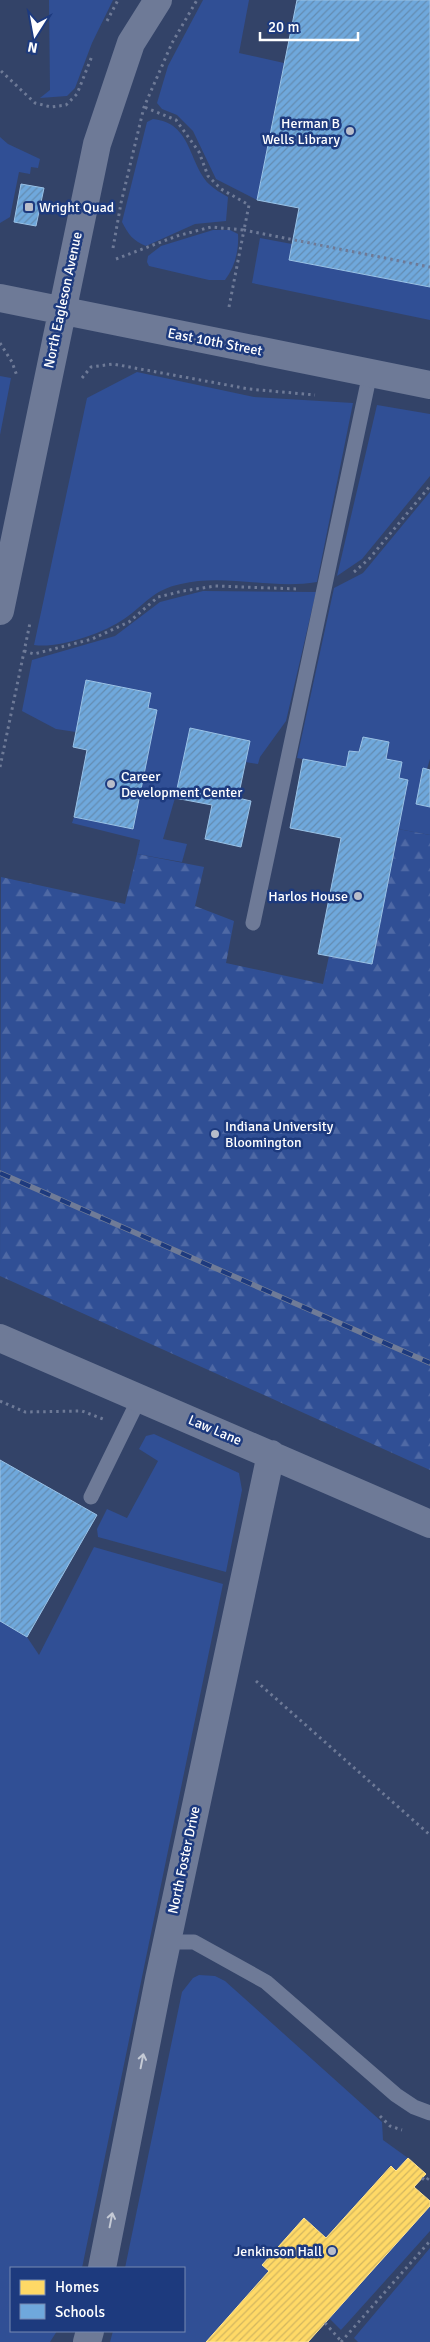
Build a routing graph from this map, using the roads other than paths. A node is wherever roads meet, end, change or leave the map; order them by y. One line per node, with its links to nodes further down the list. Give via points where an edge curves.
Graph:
1 (158, 0): 3 (street, North Eagleson Avenue, via 131,42 97,144)
2 (0, 298): 3 (street, East 10th Street)
3 (60, 311): 4 (street, East 10th Street); 6 (street, North Eagleson Avenue)
4 (370, 373): 5 (street, East 10th Street); 7 (lane)
5 (430, 385)
6 (0, 611)
7 (253, 923)
8 (0, 1338): 9 (street, Law Lane)
9 (140, 1397): 10 (street, Law Lane); 11 (lane)
10 (271, 1454): 12 (street, Law Lane); 13 (street, North Foster Drive)
11 (91, 1497)
12 (430, 1524)
13 (167, 1942): 14 (lane, via 194,1942 266,1982 396,2095); 15 (street, North Foster Drive, one-way to 13)
14 (430, 2113)
15 (102, 2267)

